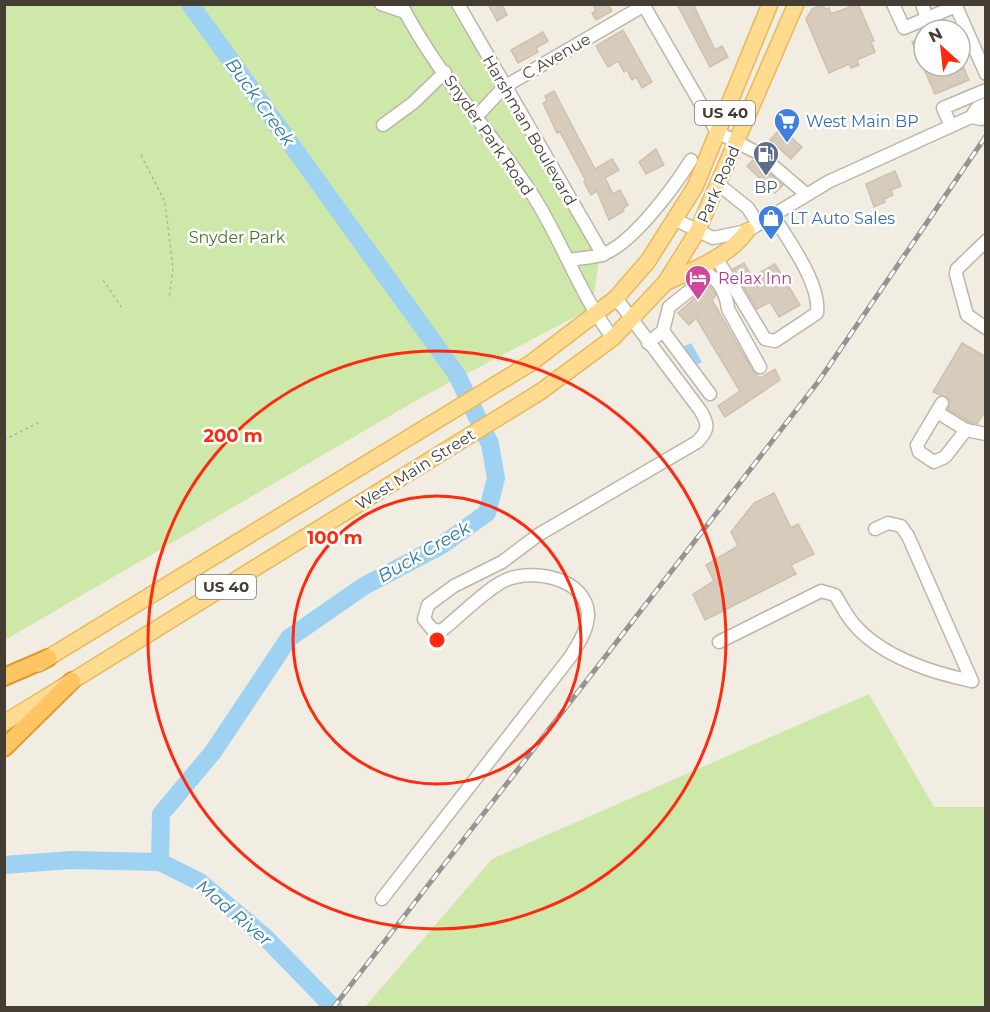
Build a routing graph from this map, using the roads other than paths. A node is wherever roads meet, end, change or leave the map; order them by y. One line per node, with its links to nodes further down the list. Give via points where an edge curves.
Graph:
1 (381, 4): 9 (street, Snyder Park Road)
2 (458, 4): 14 (street, Harshman Boulevard)
3 (770, 4): 22 (main road, Park Road / US 40)
4 (796, 4): 23 (main road, Park Road / US 40)
5 (893, 4): 11 (street, via 904,28)
6 (922, 4): 10 (street)
7 (643, 5): 14 (street, C Avenue); 22 (street)
8 (956, 5): 10 (street); 13 (street)
9 (403, 8): 12 (street, Snyder Park Road)
10 (927, 18)
11 (912, 25)
12 (445, 72): 17 (street, Snyder Park Road); 20 (street)
13 (986, 74)
14 (504, 87): 17 (street, C Avenue); 32 (street, Harshman Boulevard)
15 (986, 90): 21 (street, via 943,108)
16 (986, 104): 18 (street)
17 (477, 116): 33 (street, Snyder Park Road, via 533,196)
18 (971, 117): 19 (street); 21 (street)
19 (986, 117)
20 (383, 125)
21 (951, 126): 26 (street)
22 (717, 132): 23 (street); 28 (main road, Park Road / US 40, via 695,187)
23 (737, 142): 25 (main road, Park Road / US 40); 26 (street, via 758,153)
24 (691, 160): 32 (street, via 654,211)
25 (718, 184): 29 (street, via 748,208); 30 (main road, Park Road / US 40)
26 (806, 194): 27 (street)
27 (773, 214): 29 (street); 34 (street, via 808,276 815,292 817,313 775,341 765,339)
28 (676, 220): 30 (street); 36 (main road, West Main Street / US 40)
29 (753, 227): 30 (street, via 713,238); 34 (main road)
30 (697, 232): 35 (main road, West Main Street / US 40)
31 (986, 241): 39 (street, via 957,268 956,274 967,315)
32 (603, 255): 33 (street)
33 (569, 260): 37 (street)
34 (709, 265): 35 (main road); 40 (street, via 669,307); 43 (street)
35 (665, 283): 38 (main road, West Main Street / US 40)
36 (616, 298): 37 (main road, West Main Street / US 40); 38 (street)
37 (595, 315): 41 (street); 49 (main road, West Main Street / US 40, via 531,363)
38 (631, 321): 41 (main road, West Main Street / US 40); 42 (street)
39 (986, 328)
40 (663, 331): 42 (street); 44 (street)
41 (613, 338): 52 (main road, West Main Street / US 40, via 524,401)
42 (648, 343): 57 (street, via 700,410 707,421 706,431 697,441 428,605 424,619 432,629 441,632 501,582 544,577 576,589 588,615 571,656)
43 (760, 367)
44 (710, 394)
45 (966, 430): 45 (street, via 945,457 934,462 919,452 917,445 939,408); 46 (street)
46 (986, 434)
47 (874, 529): 53 (street, via 888,523 901,526 908,536)
48 (719, 642): 53 (street, via 821,591 835,595 853,624 893,654 938,675)
49 (48, 658): 51 (highway); 54 (main road, West Main Street / US 40)
50 (986, 676): 53 (street)
51 (4, 677)
52 (72, 681): 55 (main road, West Main Street / US 40); 56 (highway)
53 (972, 681)
54 (4, 685)
55 (4, 723)
56 (4, 748)
57 (382, 899)

